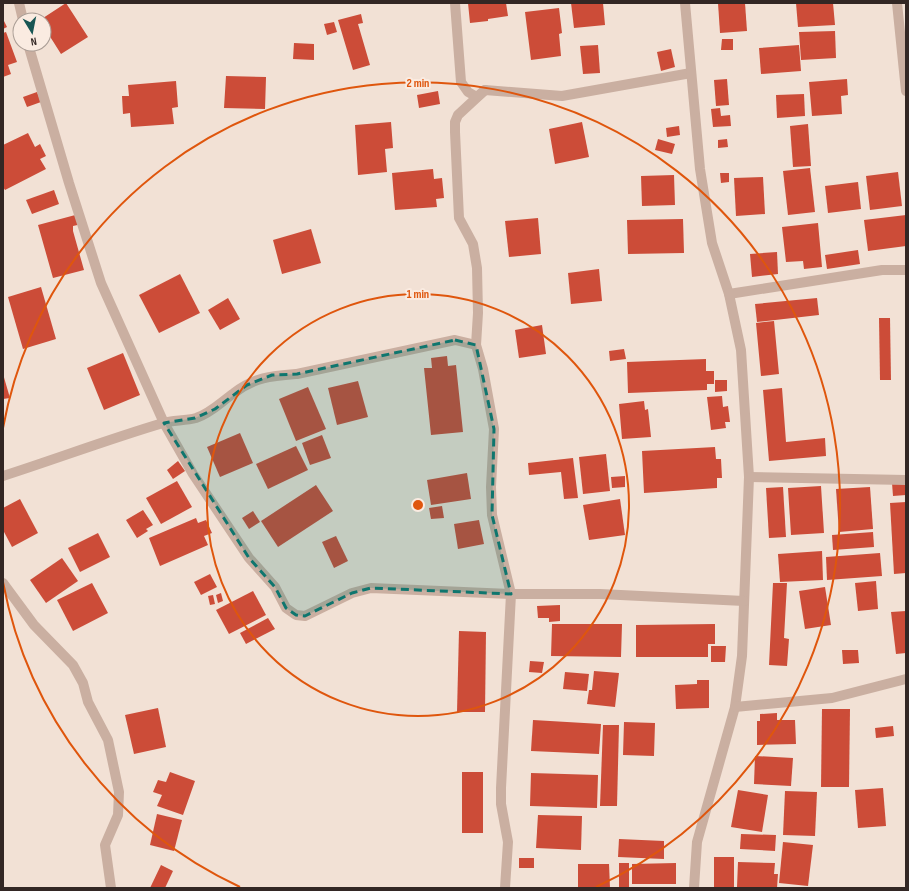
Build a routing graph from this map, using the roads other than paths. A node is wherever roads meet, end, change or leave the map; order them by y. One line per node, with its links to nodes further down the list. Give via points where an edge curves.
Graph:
1 (455, 3): 6 (street, via 461,82 468,92 477,97)
2 (684, 3): 5 (street)
3 (897, 3): 7 (street)
4 (30, 52): 11 (street, via 100,283)
5 (691, 72): 6 (street, via 562,96); 9 (street, via 700,169 712,243)
6 (485, 90): 10 (street, via 458,115 454,132 459,218 473,244 477,268)
7 (906, 91)
8 (906, 270): 9 (street, via 882,270)
9 (729, 294): 13 (street, via 741,350)
10 (476, 345): 11 (street, via 455,340 297,374 272,375 241,388 215,409 195,418); 16 (street, via 494,429 492,515)
11 (164, 423): 12 (street); 16 (street, via 193,474 249,558 275,588 286,608 296,614 305,616 352,592 371,588)
12 (3, 476)
13 (749, 478): 14 (street); 17 (street)
14 (906, 480)
15 (3, 584): 20 (street, via 34,625 73,665 83,684 88,702 108,740 119,792 118,815 105,845)
16 (511, 594): 17 (street, via 600,594); 21 (street, via 501,788 501,804 508,842)
17 (744, 601): 19 (street, via 742,656)
18 (906, 679): 19 (street, via 832,698)
19 (736, 707): 22 (street, via 697,842)
20 (111, 888)
21 (505, 888)
22 (694, 888)

